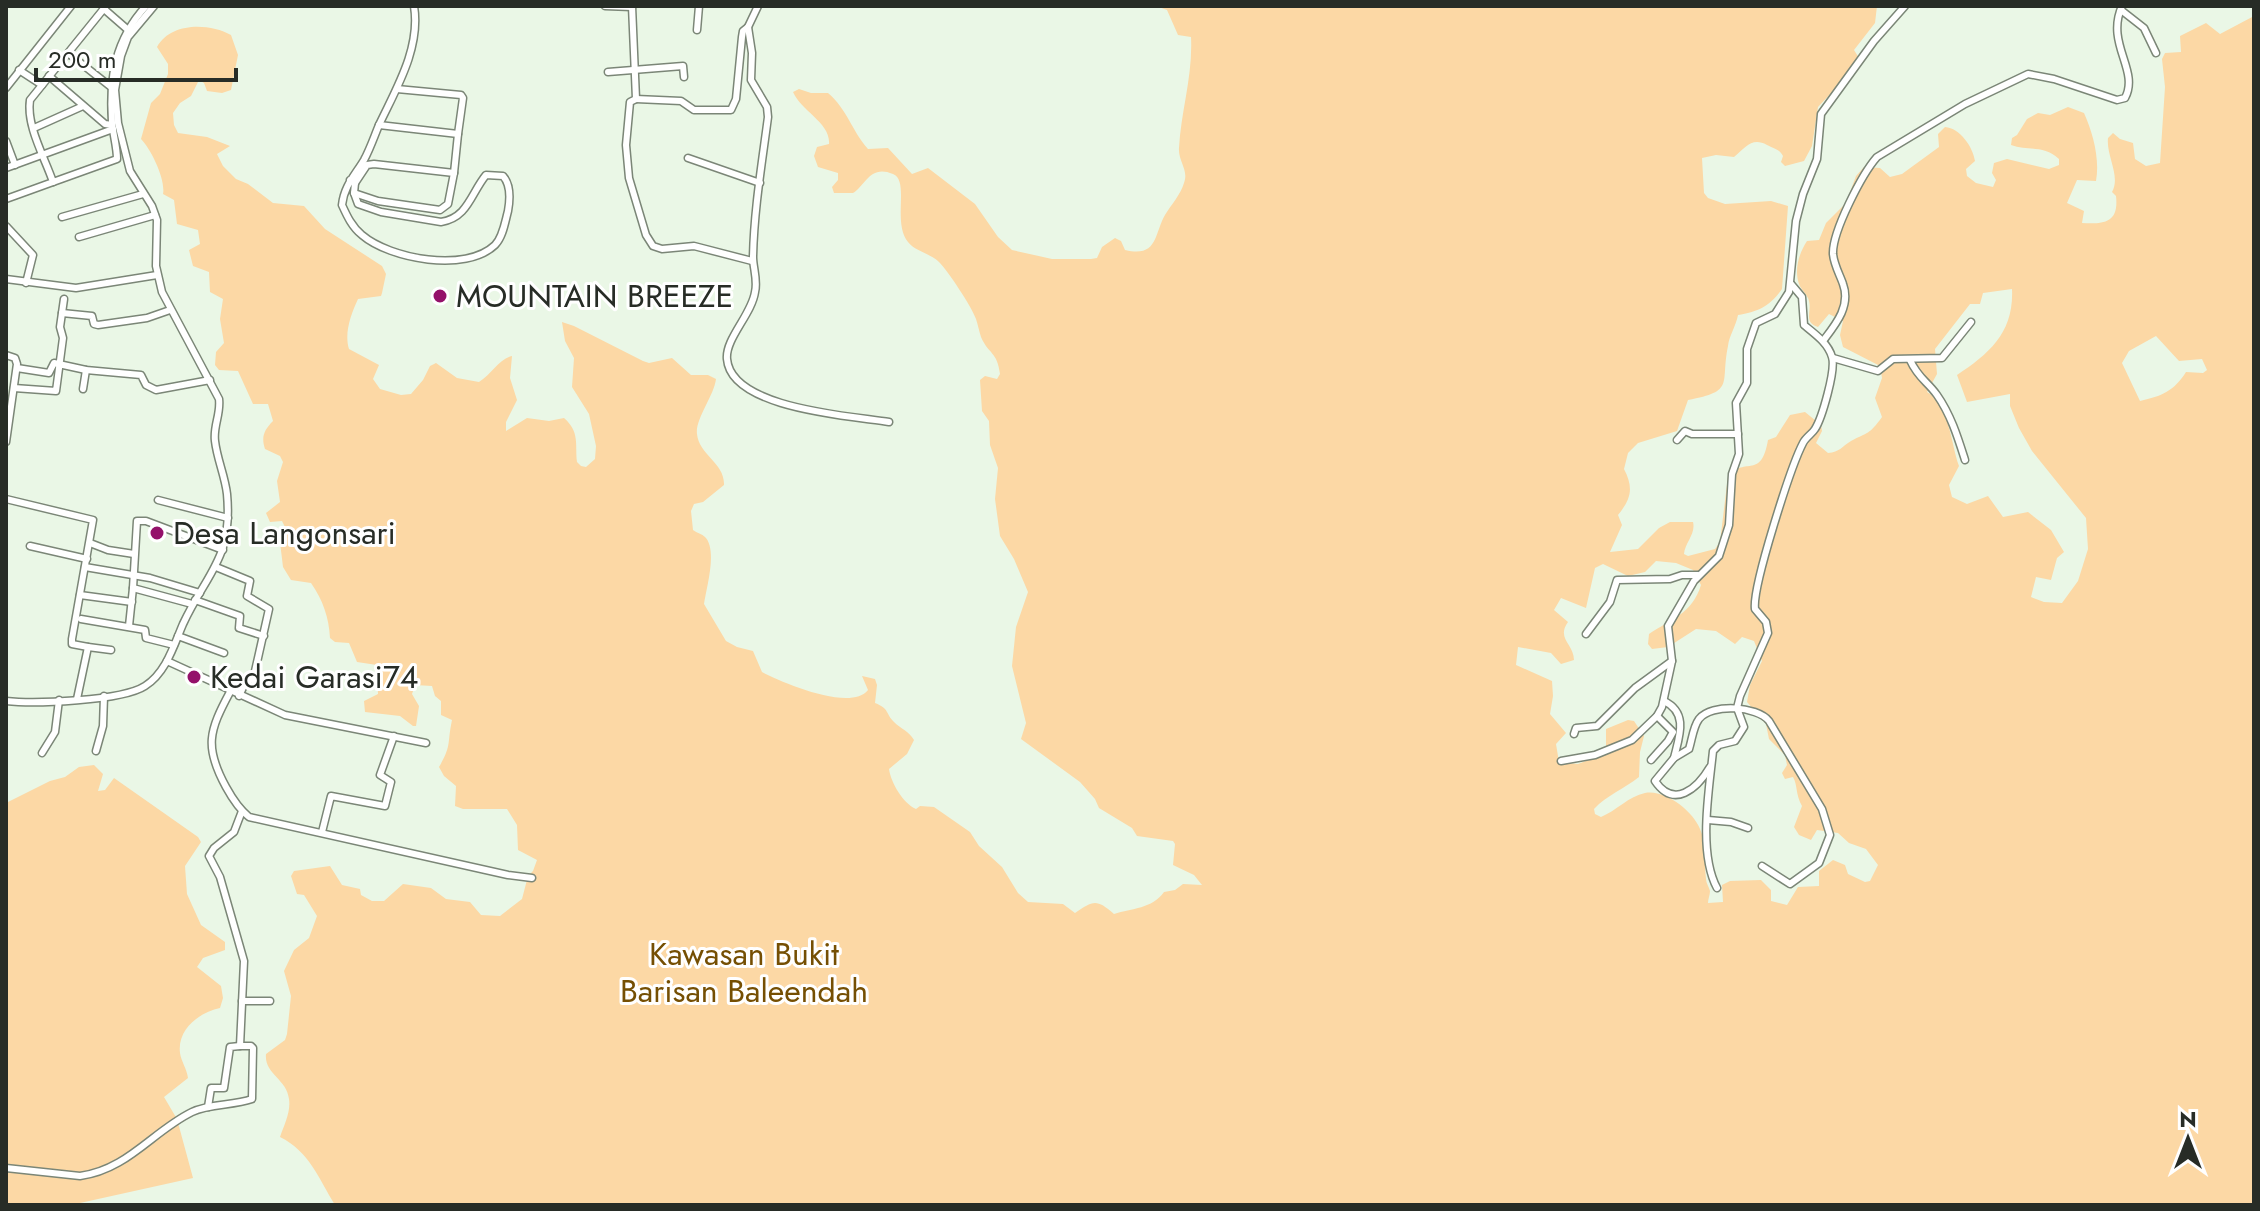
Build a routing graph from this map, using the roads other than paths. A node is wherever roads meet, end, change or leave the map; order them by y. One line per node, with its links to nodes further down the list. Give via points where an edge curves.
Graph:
1 (71, 6): 18 (street)
2 (146, 6): 13 (street)
3 (154, 6): 42 (street, via 128,37 115,90 126,161)
4 (414, 6): 25 (street, via 412,47)
5 (605, 6): 6 (street)
6 (632, 6): 17 (street)
7 (699, 6): 14 (street)
8 (758, 6): 12 (street)
9 (1905, 6): 52 (street, via 1821,114 1817,159 1796,221)
10 (105, 8): 13 (street); 15 (street)
11 (2121, 8): 16 (street, via 2144,28); 57 (street, via 2115,30 2129,80 2125,98 2022,75 1877,157 1836,235 1833,256 1846,300)
12 (748, 27): 26 (street, via 731,110 694,110 681,101); 40 (street, via 751,80 768,117)
13 (127, 29): 23 (street)
14 (697, 30)
15 (68, 53): 20 (street); 23 (street)
16 (2156, 53)
17 (635, 69): 19 (street); 21 (street, via 683,66); 26 (street)
18 (19, 70): 22 (street); 24 (street)
19 (608, 72)
20 (49, 76): 22 (street); 27 (street)
21 (684, 77)
22 (42, 85): 30 (street, via 30,100)
23 (111, 87): 29 (street)
24 (6, 88)
25 (397, 89): 28 (street); 31 (street, via 461,95)
26 (636, 99): 48 (street, via 630,102 626,145 629,178 653,246 694,246)
27 (83, 106): 29 (street); 30 (street)
28 (379, 125): 31 (street); 39 (street)
29 (112, 127): 33 (street); 38 (street, via 117,159)
30 (34, 128): 33 (street)
31 (458, 134): 37 (street)
32 (6, 141): 35 (street)
33 (43, 154): 35 (street); 38 (street)
34 (688, 158): 40 (street)
35 (15, 165): 36 (street)
36 (6, 168)
37 (454, 173): 39 (street, via 370,164); 41 (street, via 448,204 440,210)
38 (53, 182): 43 (street)
39 (352, 182): 41 (street); 41 (street, via 342,205 349,221 369,240 399,254 476,257 500,239 509,206 507,181 499,174 486,175 462,214 451,221 370,209 358,204)
40 (760, 183): 48 (street)
41 (354, 193)
42 (143, 194): 44 (street); 45 (street)
43 (6, 199)
44 (155, 215): 47 (street); 49 (street)
45 (62, 217)
46 (6, 226): 51 (street, via 33,255)
47 (79, 237)
48 (752, 261): 67 (street, via 755,294 727,358 736,378 763,396 796,407)
49 (157, 275): 51 (street, via 76,288); 54 (street)
50 (6, 279): 51 (street)
51 (26, 283)
52 (1791, 284): 57 (street, via 1802,297 1804,325); 68 (street, via 1775,314 1759,320 1753,329 1747,383 1736,403)
53 (64, 299): 55 (street)
54 (170, 310): 55 (street, via 98,325 92,316); 64 (street)
55 (62, 313): 61 (street)
56 (1971, 322): 60 (street, via 1944,357)
57 (1823, 341): 59 (street)
58 (6, 355): 62 (street, via 15,358)
59 (1833, 358): 60 (street, via 1872,371 1881,371 1893,359); 108 (street, via 1830,387 1819,420 1802,446 1756,590 1755,609 1768,633)
60 (1910, 360): 71 (street, via 1948,412)
61 (60, 364): 62 (street, via 53,363 49,373); 63 (street); 65 (street, via 55,392)
62 (17, 368): 65 (street)
63 (86, 370): 64 (street, via 141,375 156,390); 66 (street)
64 (210, 380): 74 (street, via 220,405 214,437)
65 (14, 388): 70 (street)
66 (83, 389)
67 (889, 422)
68 (1738, 434): 69 (street, via 1685,431); 82 (street, via 1729,525 1719,556)
69 (1677, 440)
70 (6, 442)
71 (1965, 460)
72 (6, 499): 75 (street, via 91,517)
73 (158, 500): 74 (street)
74 (228, 518): 77 (street)
75 (90, 543): 78 (street); 79 (street)
76 (30, 546): 79 (street)
77 (223, 550): 78 (street, via 139,520); 80 (street)
78 (134, 554): 81 (street)
79 (86, 563): 81 (street); 87 (street)
80 (216, 567): 85 (street); 94 (street, via 250,581 247,596 268,607)
81 (133, 574): 83 (street); 84 (street)
82 (1698, 575): 92 (street, via 1617,580 1610,602); 100 (street, via 1668,626)
83 (163, 581): 85 (street); 86 (street)
84 (133, 588): 86 (street); 88 (street)
85 (200, 593): 89 (street)
86 (159, 594): 89 (street)
87 (80, 595): 88 (street); 96 (street, via 71,642)
88 (132, 602): 91 (street)
89 (193, 602): 93 (street); 94 (street, via 240,616 238,627)
90 (81, 619): 91 (street)
91 (129, 626): 95 (street, via 145,630 147,639)
92 (1586, 634)
93 (178, 636): 95 (street); 98 (street)
94 (264, 636): 103 (street, via 253,680 247,679)
95 (174, 645): 99 (street)
96 (88, 647): 97 (street); 104 (street)
97 (111, 650)
98 (224, 653)
99 (167, 661): 101 (street); 102 (street, via 147,685)
100 (1672, 661): 107 (street); 110 (street, via 1597,726 1576,728)
101 (230, 692): 103 (street); 119 (street, via 210,744 220,776)
102 (104, 696): 104 (street); 113 (street)
103 (239, 696): 111 (street, via 285,715)
104 (77, 699): 105 (street)
105 (59, 700): 106 (street); 114 (street, via 55,732)
106 (6, 701)
107 (1664, 701): 109 (street); 115 (street, via 1680,718)
108 (1737, 708): 115 (street, via 1702,716 1689,749); 118 (street, via 1742,732 1713,751); 123 (street, via 1758,711 1769,721 1822,809 1830,835 1819,863 1792,884)
109 (1657, 716): 116 (street, via 1673,731); 117 (street, via 1632,740)
110 (1574, 734)
111 (394, 736): 112 (street); 122 (street, via 380,775 391,782 385,806 331,796)
112 (426, 743)
113 (96, 751)
114 (42, 753)
115 (1674, 758): 118 (street, via 1655,781 1673,795 1688,792)
116 (1651, 760)
117 (1561, 761)
118 (1712, 764): 120 (street)
119 (242, 811): 122 (street, via 265,822); 126 (street, via 234,832 209,856 244,961)
120 (1708, 820): 121 (street); 125 (street, via 1710,876)
121 (1748, 828)
122 (322, 832): 124 (street)
123 (1762, 866)
124 (532, 878)
125 (1717, 888)
126 (242, 1001): 127 (street); 128 (street)
127 (270, 1001)
128 (240, 1046): 129 (street, via 230,1047 224,1088 211,1088); 129 (street, via 253,1048 252,1099)
129 (208, 1107): 130 (street, via 190,1112 142,1149 92,1175)
130 (6, 1168)

